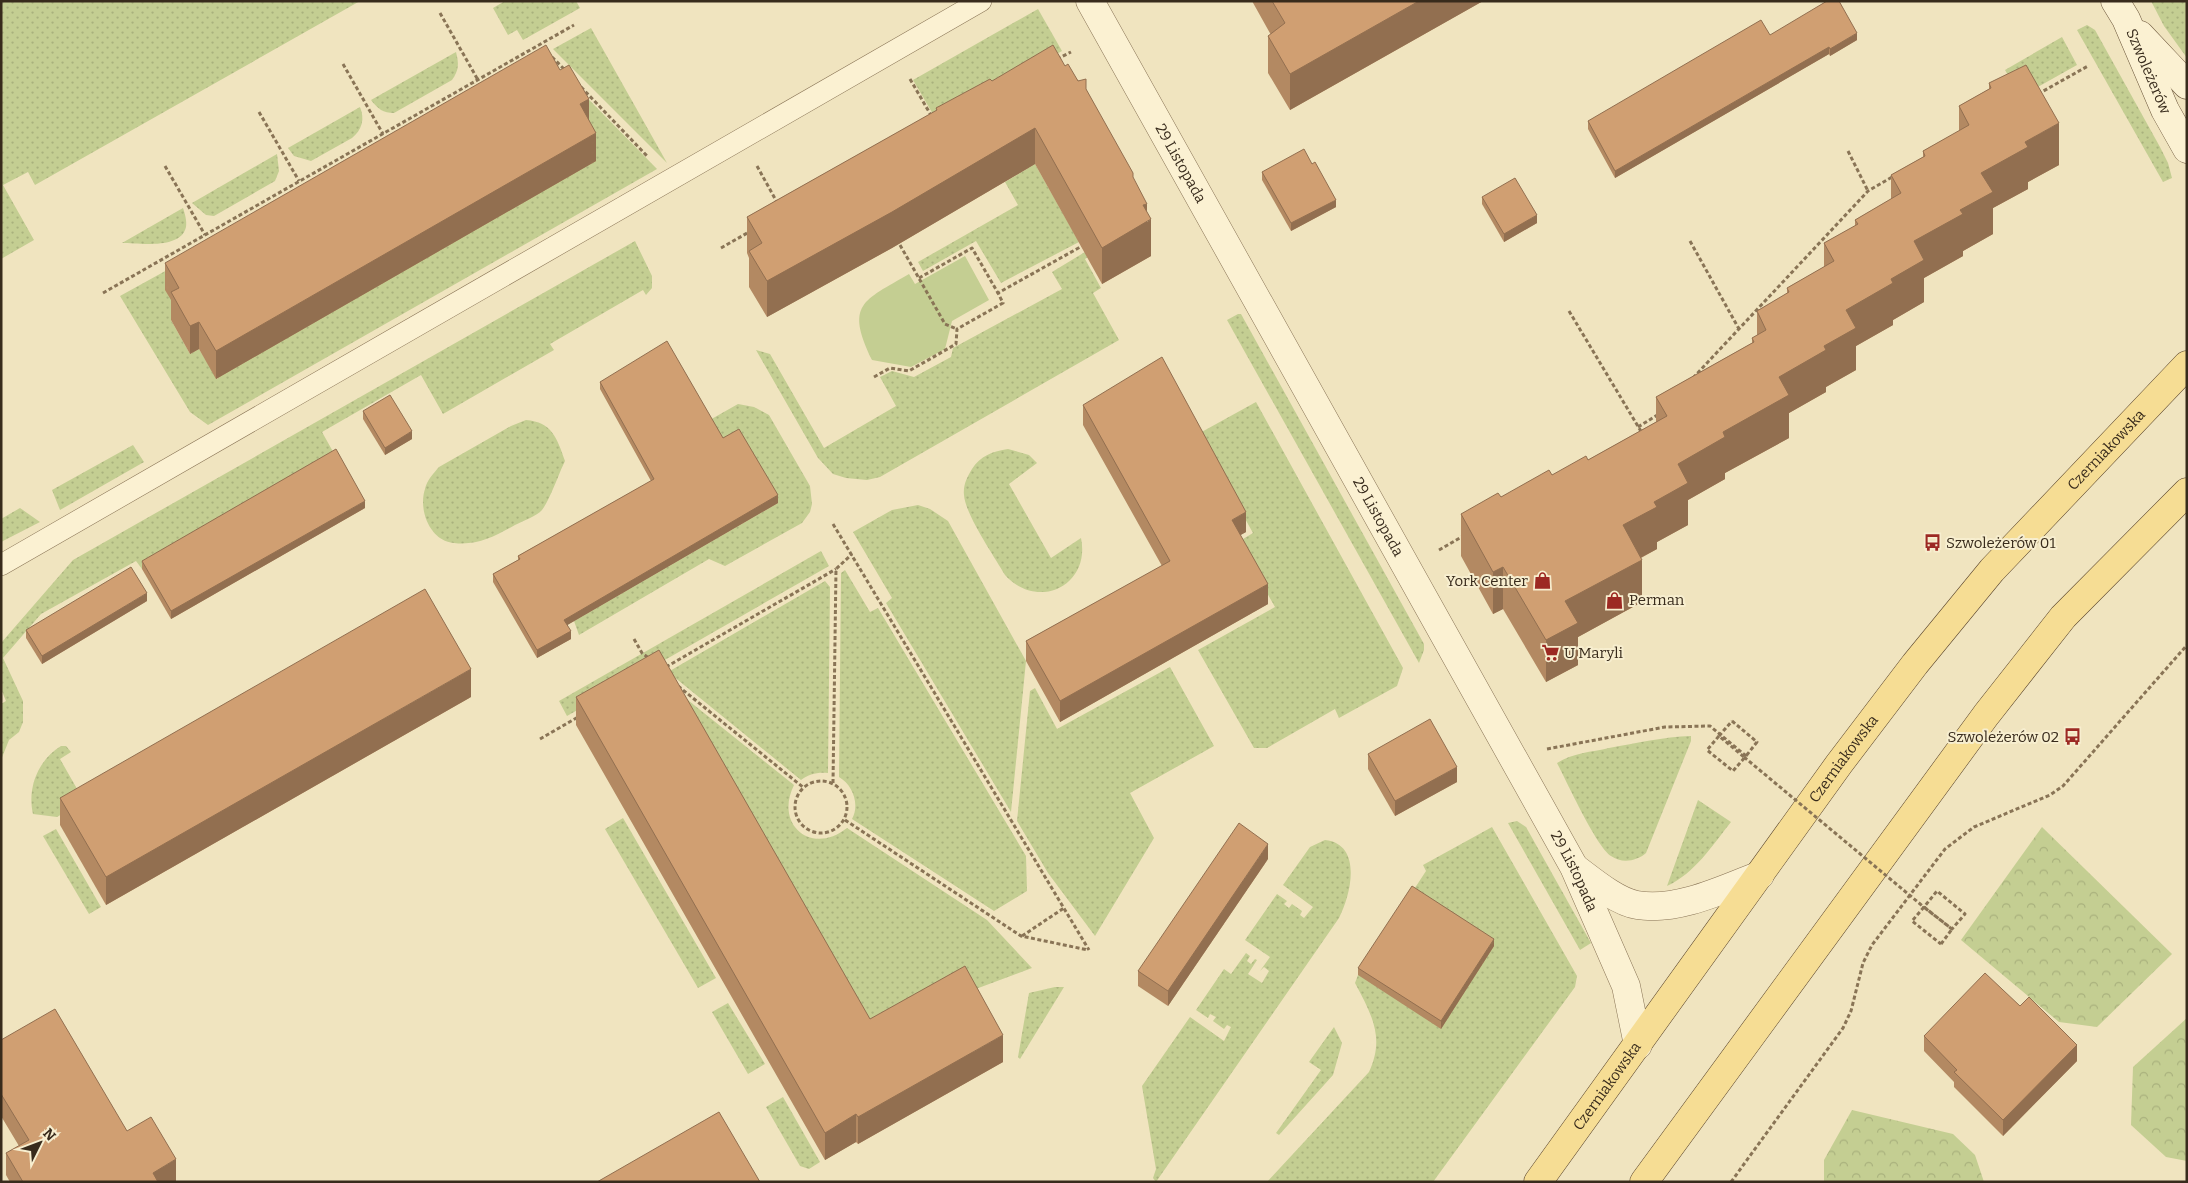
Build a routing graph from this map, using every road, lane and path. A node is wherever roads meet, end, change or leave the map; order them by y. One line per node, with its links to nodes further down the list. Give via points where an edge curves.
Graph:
1 (981, 1): 60 (lane)
2 (1090, 1): 75 (street, 29 Listopada)
3 (2120, 10): 16 (street, Szwoleżerów); 24 (street, Szwoleżerów)
4 (440, 13): 15 (path)
5 (574, 25): 6 (path)
6 (540, 45): 11 (path); 12 (path)
7 (1071, 52): 8 (path)
8 (1054, 61)
9 (343, 64): 23 (path)
10 (2088, 66): 18 (path)
11 (492, 72): 14 (path); 15 (path)
12 (567, 72)
13 (908, 76): 20 (path)
14 (495, 79)
15 (478, 80): 21 (path)
16 (2187, 85)
17 (580, 86): 26 (path)
18 (2031, 98)
19 (260, 112): 30 (path)
20 (932, 118)
21 (397, 126): 22 (path); 23 (path)
22 (401, 132)
23 (383, 134): 30 (path)
24 (2187, 149)
25 (1848, 151): 32 (path)
26 (653, 162)
27 (756, 164): 34 (path)
28 (165, 166): 36 (path)
29 (1903, 171): 32 (path)
30 (299, 181): 31 (path)
31 (285, 189): 33 (path); 36 (path)
32 (1868, 191): 48 (path)
33 (290, 196)
34 (778, 205)
35 (752, 231): 41 (path)
36 (205, 234): 38 (path)
37 (1690, 241): 48 (path)
38 (192, 242): 42 (path); 45 (path)
39 (900, 245): 43 (path)
40 (1082, 246): 44 (path)
41 (721, 248)
42 (196, 249)
43 (919, 278): 44 (path, via 972,248); 47 (path, via 945,324)
44 (998, 292): 47 (path, via 1003,303)
45 (103, 293)
46 (1569, 311): 53 (path)
47 (958, 329): 50 (path, via 956,344 909,371 890,368)
48 (1739, 329): 51 (path)
49 (2185, 364): 76 (main road, Czerniakowska, via 1992,570 1915,664)
50 (874, 377)
51 (1688, 383)
52 (1663, 410): 53 (path)
53 (1638, 427): 54 (path)
54 (1643, 435)
55 (2187, 492): 83 (main road, via 2063,617 1986,715)
56 (833, 524): 59 (path)
57 (1470, 532): 58 (path)
58 (1439, 550)
59 (852, 554): 61 (path); 78 (path)
60 (1, 565)
61 (836, 569): 65 (path); 72 (path)
62 (634, 639): 64 (path, via 642,653)
63 (2187, 645): 84 (path, via 2063,786 2050,795 1974,827 1945,849 1872,945 1863,964 1851,1011 1842,1028)
64 (656, 664)
65 (661, 670)
66 (671, 680): 73 (path)
67 (583, 714): 69 (path)
68 (1718, 734): 70 (path, via 1710,726 1664,727); 71 (path); 71 (path, bridge, via 1732,721 1757,742); 71 (path, via 1707,750 1733,771); 79 (path, bridge)
69 (540, 739)
70 (1542, 750)
71 (1746, 756)
72 (833, 783): 73 (path, via 822,780 811,782); 74 (path, via 842,790 847,802)
73 (804, 788): 74 (path, via 796,800 800,823 821,834 832,831)
74 (845, 820): 80 (path)
75 (1574, 867): 76 (street, via 1603,889 1636,905 1659,906 1700,899); 81 (street, 29 Listopada, via 1626,986)
76 (1760, 875): 81 (main road, Czerniakowska)
77 (1924, 907): 79 (path); 79 (path, bridge, via 1912,922 1941,944); 79 (path, via 1937,891 1965,914)
78 (1064, 908): 80 (path); 80 (path, via 1089,950)
79 (1952, 930)
80 (1021, 936)
81 (1638, 1044): 82 (main road, Czerniakowska)
82 (1538, 1182)
83 (1644, 1182)
84 (1732, 1182)

